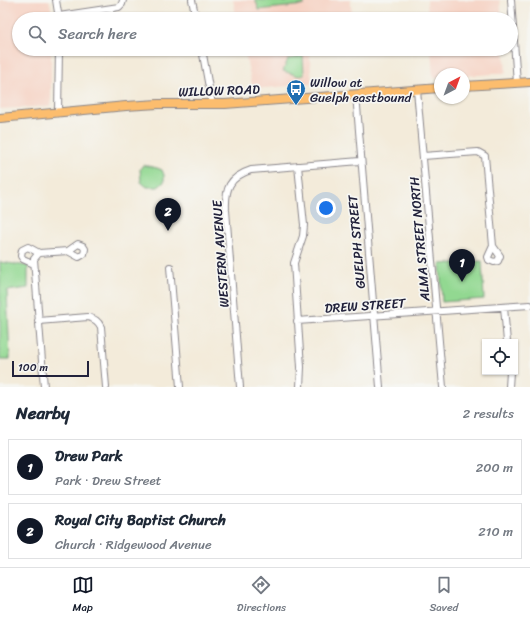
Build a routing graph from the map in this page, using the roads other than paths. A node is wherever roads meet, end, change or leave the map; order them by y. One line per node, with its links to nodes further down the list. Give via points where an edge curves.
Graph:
1 (56, 0): 5 (street)
2 (123, 0): 6 (street, via 119,7)
3 (192, 0): 7 (street)
4 (511, 0): 8 (street)
5 (58, 12)
6 (89, 12)
7 (195, 12)
8 (512, 12)
9 (59, 56): 19 (street)
10 (203, 56): 18 (street)
11 (515, 56): 13 (street)
12 (530, 82): 13 (main road)
13 (517, 83): 14 (main road)
14 (470, 86)
15 (434, 89): 16 (main road, WILLOW ROAD)
16 (417, 90): 17 (main road, WILLOW ROAD); 21 (street, ALMA STREET NORTH)
17 (356, 94): 18 (main road, WILLOW ROAD); 22 (street, GUELPH STREET)
18 (212, 104): 19 (main road, WILLOW ROAD, via 158,104)
19 (58, 112): 20 (main road, WILLOW ROAD)
20 (0, 118)
21 (423, 156): 24 (street, via 478,152 485,156); 31 (street, ALMA STREET NORTH)
22 (360, 161): 23 (street, WESTERN AVENUE); 32 (street, GUELPH STREET)
23 (298, 166): 34 (street, via 304,225 301,246 294,263); 40 (street, WESTERN AVENUE, via 244,172 234,179 227,190 226,210)
24 (493, 246)
25 (68, 251): 26 (street)
26 (39, 253): 27 (street, via 34,259); 27 (street, via 28,247 22,250 21,256)
27 (34, 264): 33 (street)
28 (170, 267): 39 (street)
29 (530, 305): 30 (street, DREW STREET)
30 (504, 307): 31 (street, DREW STREET); 35 (street)
31 (436, 311): 32 (street, DREW STREET); 43 (street, ALMA STREET NORTH)
32 (374, 316): 34 (street, DREW STREET); 42 (street, GUELPH STREET)
33 (38, 321): 37 (street); 38 (street, via 88,317 99,322)
34 (298, 321): 41 (street)
35 (507, 339)
36 (510, 375): 44 (street)
37 (44, 387)
38 (106, 387)
39 (180, 387)
40 (240, 387)
41 (300, 387)
42 (380, 387)
43 (443, 387)
44 (509, 387)

